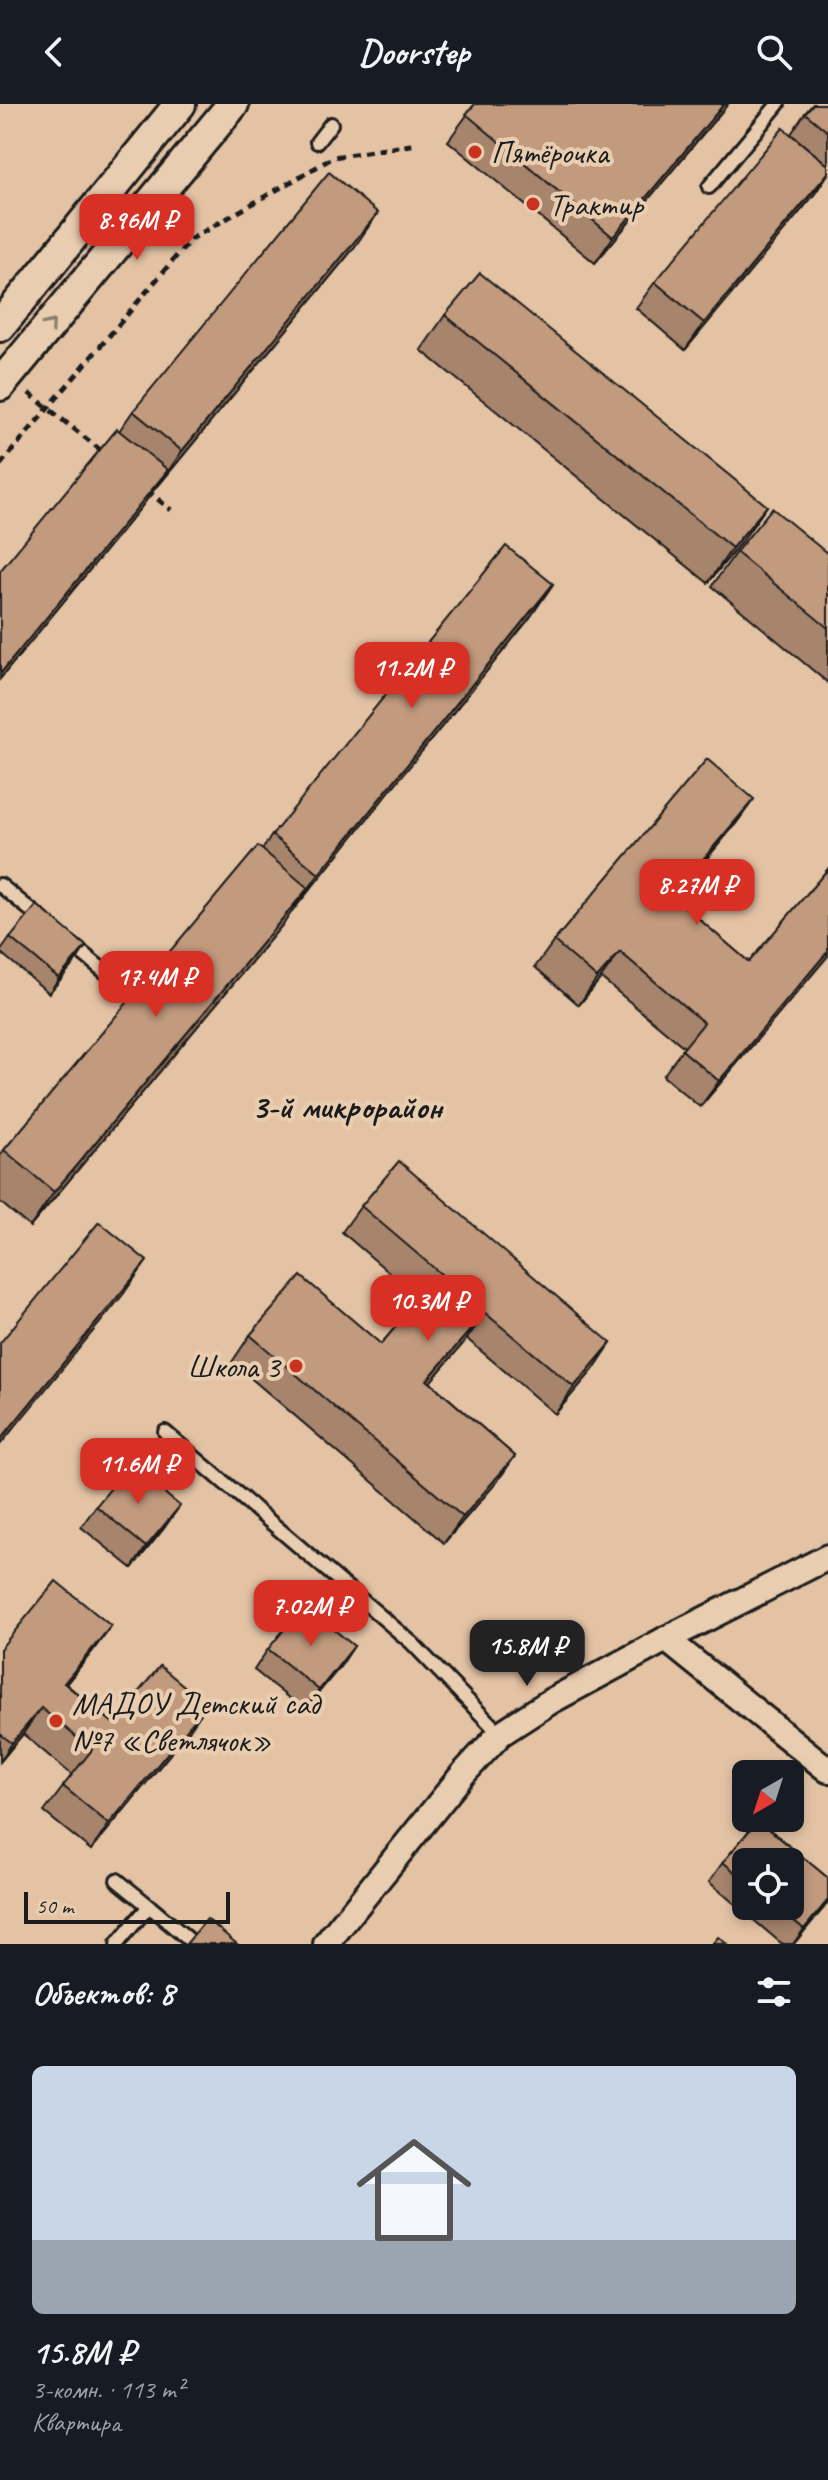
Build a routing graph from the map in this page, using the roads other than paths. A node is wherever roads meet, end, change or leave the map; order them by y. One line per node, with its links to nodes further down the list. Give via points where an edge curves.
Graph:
1 (180, 104): 7 (street)
2 (233, 104): 8 (street, one-way to 2)
3 (778, 104): 6 (lane)
4 (331, 124): 5 (lane)
5 (317, 142)
6 (709, 187)
7 (0, 326)
8 (4, 381)
9 (0, 885): 10 (lane)
10 (48, 925)
11 (60, 935): 12 (lane)
12 (109, 975)
13 (165, 1432): 16 (lane, via 412,1643)
14 (828, 1557): 15 (street)
15 (666, 1639): 16 (street); 17 (street)
16 (500, 1734): 22 (street)
17 (828, 1770)
18 (117, 1880): 19 (lane)
19 (149, 1906): 20 (lane); 21 (lane)
20 (117, 1944)
21 (194, 1944)
22 (326, 1944)

